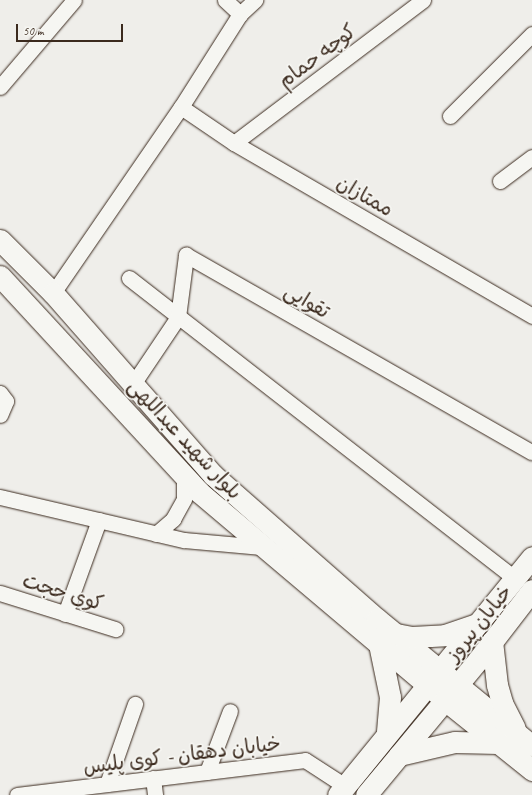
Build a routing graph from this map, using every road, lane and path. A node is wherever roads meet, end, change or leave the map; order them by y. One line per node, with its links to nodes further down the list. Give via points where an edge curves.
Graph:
1 (74, 0): 7 (street)
2 (225, 0): 5 (street)
3 (255, 0): 5 (street)
4 (423, 0): 10 (street, کوچه حمام)
5 (240, 14): 8 (street)
6 (532, 34): 9 (street)
7 (0, 87)
8 (181, 107): 10 (street, ممتازان); 16 (street)
9 (450, 116)
10 (234, 143): 17 (street, ممتازان)
11 (532, 157): 12 (street)
12 (500, 181)
13 (0, 240): 16 (main road, بلوار شهید عبداللهی)
14 (0, 276): 23 (main road, بلوار شهید عبداللهی)
15 (129, 278): 18 (street)
16 (53, 293): 19 (main road, بلوار شهید عبداللهی)
17 (532, 316)
18 (178, 317): 19 (street, تقوایی); 22 (street, تقوایی, via 186,256); 29 (street)
19 (133, 384): 36 (main road, بلوار شهید عبداللهی, via 213,475)
20 (0, 393): 21 (street, via 6,401)
21 (0, 414)
22 (532, 452)
23 (184, 476): 26 (street, via 184,499 172,519); 27 (main road, بلوار شهید عبداللهی)
24 (0, 497): 25 (street)
25 (99, 520): 26 (street); 32 (street)
26 (156, 534): 27 (street, via 184,540)
27 (262, 547): 36 (main road, بلوار شهید عبداللهی)
28 (532, 557): 29 (main road, خیابان پیروز)
29 (515, 578): 33 (main road, خیابان پیروز)
30 (532, 590): 35 (main road, خیابان پیروز)
31 (0, 593): 32 (street, کوی حجت)
32 (65, 614): 34 (street, کوی حجت)
33 (480, 623): 36 (main road, via 445,635 412,637); 37 (main road, خیابان پیروز)
34 (115, 630)
35 (492, 641): 38 (main road, خیابان پیروز); 42 (main road, via 497,685 502,703)
36 (395, 646): 37 (main road, بلوار شهید عبداللهی); 41 (main road)
37 (434, 678): 38 (main road, بلوار شهید عبداللهی); 41 (main road, خیابان پیروز)
38 (451, 692): 42 (main road); 43 (main road); 44 (main road, خیابان پیروز)
39 (135, 704): 48 (street)
40 (230, 711): 46 (street)
41 (387, 735): 49 (main road, خیابان پیروز)
42 (526, 741)
43 (498, 743): 44 (main road, via 455,742); 45 (main road)
44 (399, 755): 52 (main road, خیابان پیروز)
45 (532, 770)
46 (207, 772): 47 (street, خیابان دهقان - کوی پلیس); 49 (street, خیابان دهقان - کوی پلیس, via 305,760)
47 (153, 778): 48 (street, خیابان دهقان - کوی پلیس); 51 (street)
48 (98, 788): 50 (street, خیابان دهقان - کوی پلیس)
49 (347, 792)
50 (17, 795)
51 (155, 795)
52 (366, 795)

